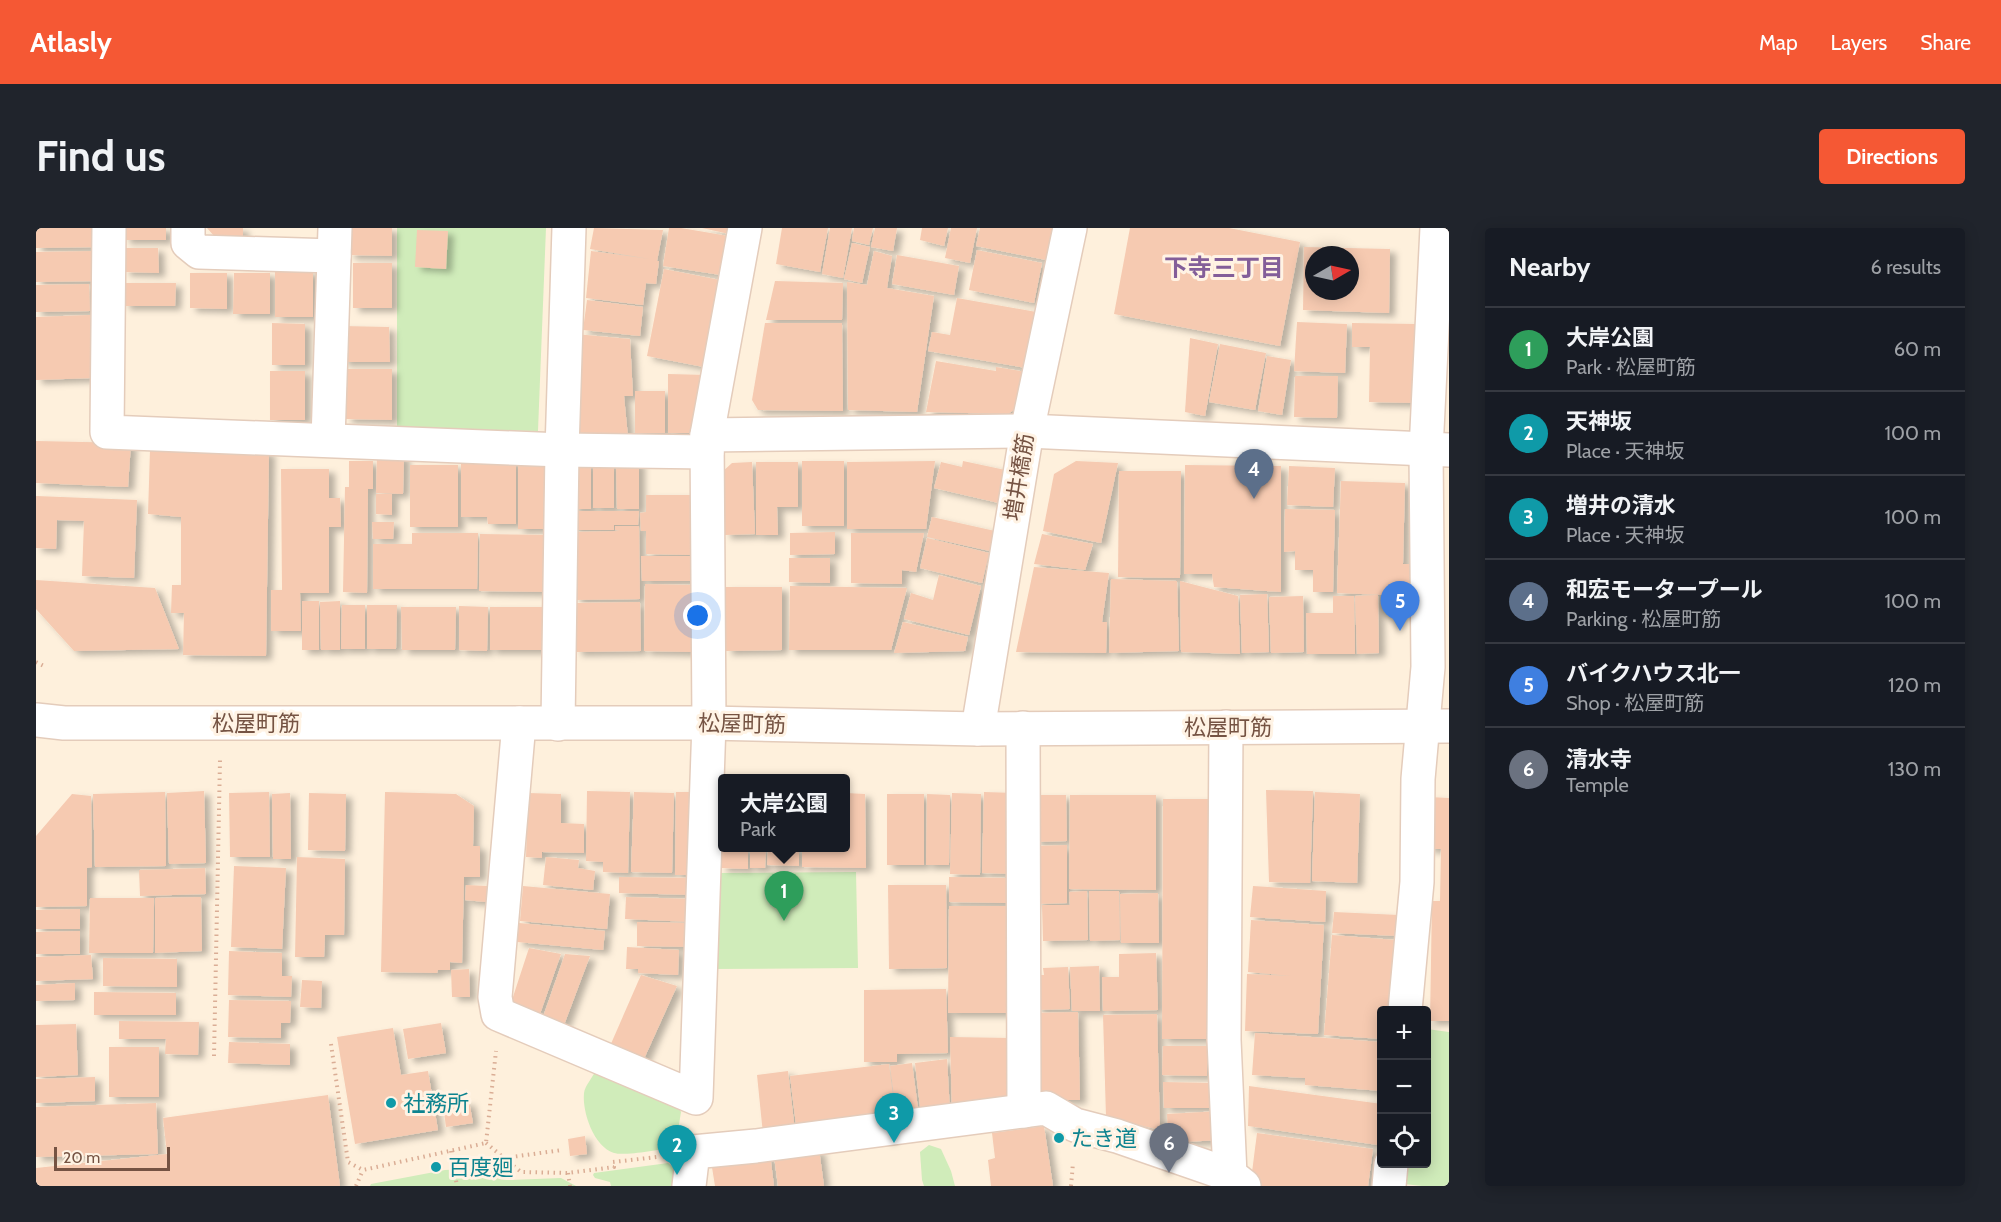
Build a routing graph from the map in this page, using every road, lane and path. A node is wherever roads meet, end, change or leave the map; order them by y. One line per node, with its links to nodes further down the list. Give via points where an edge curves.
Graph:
1 (109, 228): 9 (street, via 108,432)
2 (188, 228): 7 (street, via 188,243 198,252)
3 (569, 228): 11 (street)
4 (745, 228): 10 (street)
5 (1070, 228): 8 (street, 増井橋筋)
6 (1437, 228): 12 (street)
7 (335, 242): 9 (street)
8 (1027, 431): 10 (street); 12 (street); 23 (street, 増井橋筋)
9 (328, 440): 11 (street)
10 (707, 443): 11 (street); 18 (street)
11 (562, 450): 19 (street)
12 (1437, 450): 20 (street, via 1428,667)
13 (36, 662): 14 (path)
14 (44, 666)
15 (36, 720): 16 (street, 松屋町筋)
16 (220, 723): 17 (street, 松屋町筋); 27 (path)
17 (519, 723): 18 (street, via 495,998 498,1014 696,1098); 19 (street, 松屋町筋)
18 (709, 723): 19 (street, 松屋町筋); 23 (street, 松屋町筋)
19 (558, 724)
20 (1436, 726): 21 (street, 松屋町筋); 24 (street, via 1418,779 1417,882)
21 (1226, 727): 22 (street, 松屋町筋); 37 (street, via 1224,1040)
22 (1023, 728): 23 (street, 松屋町筋); 28 (street)
23 (978, 729)
24 (1405, 1006)
25 (331, 1044): 35 (path, via 348,1162)
26 (496, 1046): 29 (path)
27 (214, 1056)
28 (1024, 1111): 32 (street); 37 (street, via 1046,1108 1075,1125 1117,1136)
29 (486, 1143): 31 (path); 33 (path)
30 (562, 1150): 33 (path)
31 (451, 1151): 35 (path); 39 (path)
32 (693, 1152): 36 (path, via 613,1162 614,1167); 41 (street)
33 (503, 1158): 36 (path, via 521,1172)
34 (1391, 1168): 42 (street)
35 (363, 1170): 38 (path)
36 (568, 1173): 40 (path)
37 (1237, 1181)
38 (356, 1186)
39 (457, 1186)
40 (570, 1186)
41 (689, 1186)
42 (1389, 1186)

